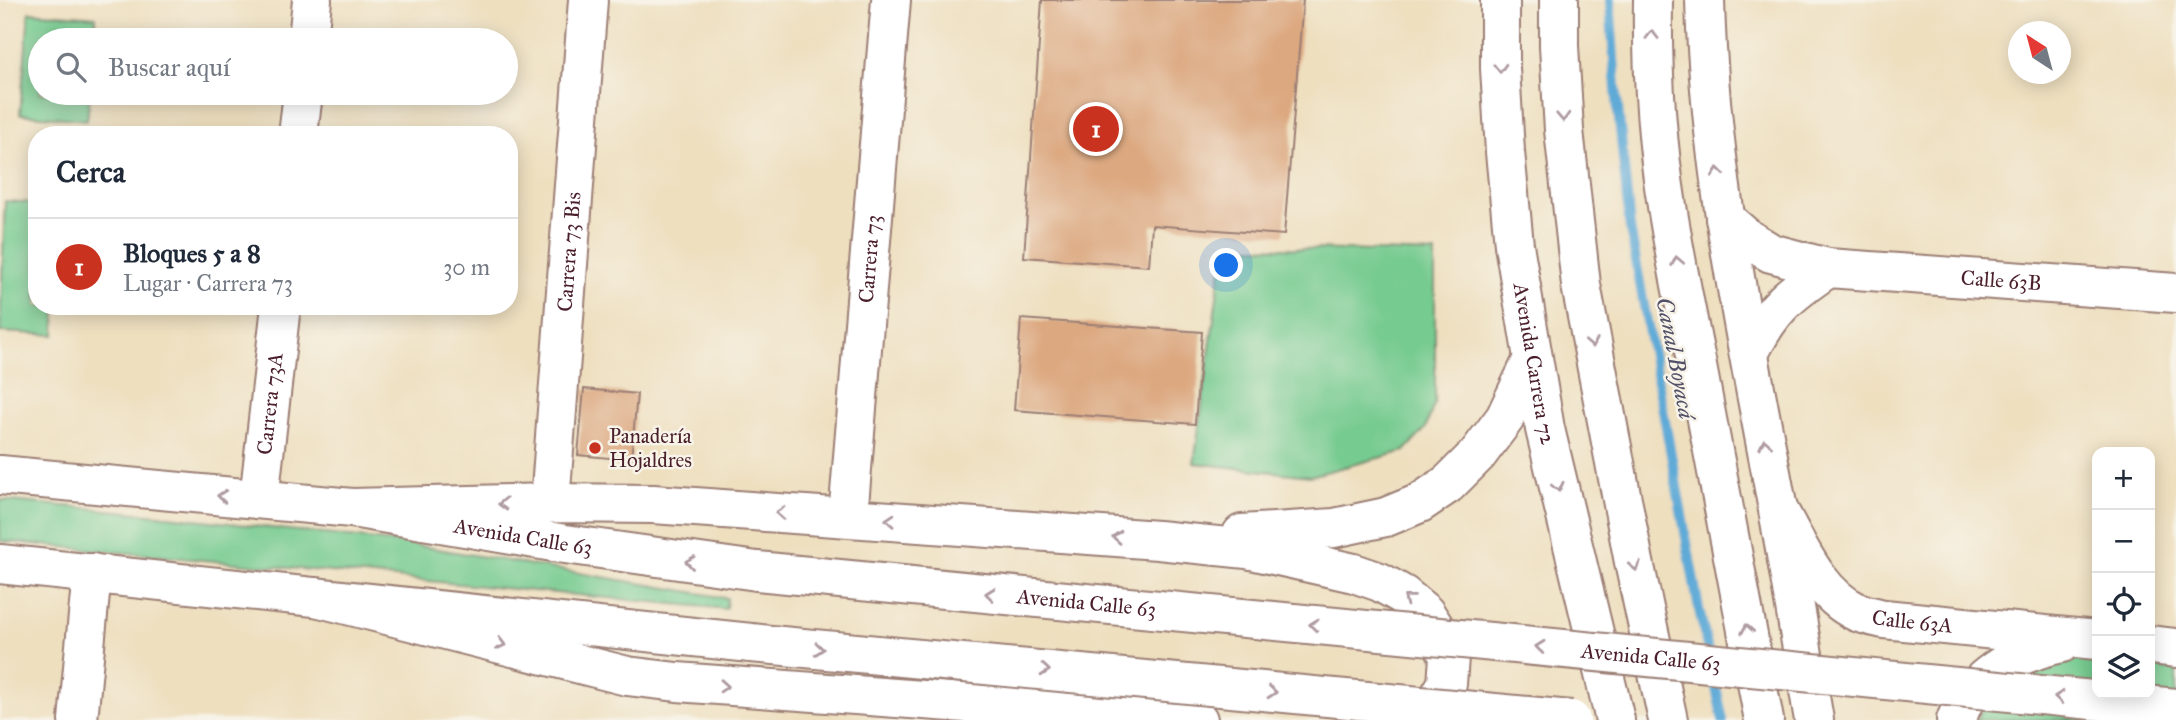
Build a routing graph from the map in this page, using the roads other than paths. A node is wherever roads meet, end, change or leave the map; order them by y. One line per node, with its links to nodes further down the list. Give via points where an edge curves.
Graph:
1 (312, 0): 8 (main road)
2 (588, 0): 19 (main road, Carrera 73 Bis)
3 (891, 0): 22 (main road, Carrera 73)
4 (1500, 0): 16 (main road, Avenida Carrera 72, one-way to 16, via 1505,152 1514,245)
5 (1559, 0): 36 (main road, one-way to 36, via 1563,130 1581,285)
6 (1653, 0): 37 (main road, one-way to 6, via 1667,205 1652,57)
7 (1705, 0): 11 (main road, one-way to 7, via 1712,125)
8 (309, 28)
9 (302, 105): 10 (main road)
10 (299, 126)
11 (1725, 219): 12 (main road, Calle 63B, via 1771,253); 15 (main road)
12 (1828, 268): 13 (main road, Calle 63B); 15 (main road, via 1779,305)
13 (2176, 293)
14 (280, 315): 18 (main road, Carrera 73A)
15 (1749, 353): 21 (main road, one-way to 15)
16 (1533, 359): 23 (main road, via 1505,418 1478,454 1448,484 1420,503 1386,517 1334,528); 35 (main road, Avenida Carrera 72, one-way to 35, via 1545,429)
17 (0, 475): 18 (main road, Avenida Calle 63, one-way to 17)
18 (259, 499): 20 (main road, Avenida Calle 63)
19 (550, 503): 20 (main road, one-way to 20); 22 (main road, one-way to 19, via 653,504)
20 (352, 508): 30 (main road, Avenida Calle 63, one-way to 20, bridge, via 757,571)
21 (1779, 511): 27 (main road, Calle 63A, via 1825,585 1857,611 1884,619); 38 (main road)
22 (848, 517): 23 (main road, one-way to 22)
23 (1158, 540): 33 (main road, one-way to 23, via 1447,684 1449,657 1424,613 1404,595 1371,579 1304,561 1248,549)
24 (0, 564): 25 (main road)
25 (92, 573): 26 (main road); 31 (main road)
26 (316, 597): 32 (main road, one-way to 32, via 627,676); 34 (main road, one-way to 34, bridge)
27 (2089, 640): 39 (main road, via 2040,647 2015,658 1964,701)
28 (2155, 646): 29 (main road)
29 (2176, 648)
30 (2176, 708)
31 (78, 720)
32 (1198, 720)
33 (1425, 720)
34 (1571, 720)
35 (1615, 720)
36 (1668, 720)
37 (1764, 720)
38 (1814, 720)
39 (1956, 720)

